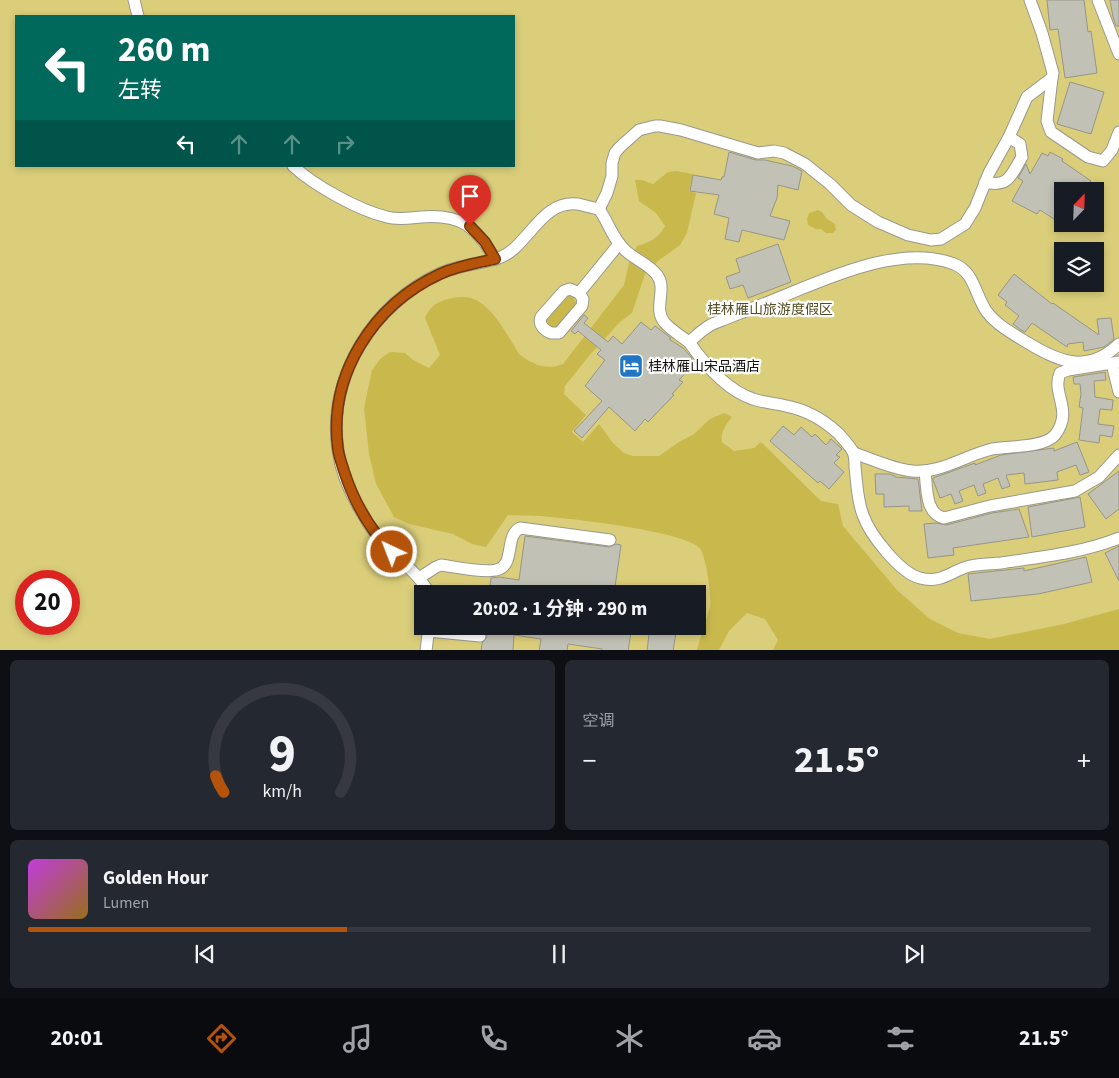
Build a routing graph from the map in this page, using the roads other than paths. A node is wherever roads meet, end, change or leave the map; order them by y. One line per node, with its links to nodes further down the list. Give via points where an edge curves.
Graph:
1 (134, 0): 4 (lane)
2 (1030, 0): 6 (lane, via 1042,33)
3 (1098, 0): 5 (lane)
4 (138, 15)
5 (1119, 54)
6 (1052, 78): 7 (lane, via 1047,121 1051,132 1088,157 1102,161 1112,150); 8 (lane, via 1027,96)
7 (1119, 132)
8 (1008, 137): 10 (lane); 10 (lane, via 1020,144 1022,156 1008,180 1002,184)
9 (293, 167): 14 (lane, via 324,189 388,218 437,216 462,222 477,233)
10 (985, 182): 12 (lane, via 965,224 948,236)
11 (599, 209): 12 (lane, via 612,176 615,153 639,130 660,126 758,153 784,153 821,176 862,213 902,233); 13 (lane); 14 (lane, via 576,204 556,208 535,225 517,248)
12 (931, 240): 15 (lane)
13 (620, 244): 16 (lane); 17 (lane, via 656,273 662,288 659,314)
14 (495, 259): 26 (lane, via 439,274 399,299 368,330 348,370 341,394 337,420 338,452 353,496 379,539)
15 (930, 259): 17 (lane, via 897,259 856,268 710,325); 18 (lane, via 964,268 984,307 994,319 1059,359 1073,363 1088,361 1108,353)
16 (579, 292)
17 (689, 342): 21 (lane, via 703,362 738,392 752,399 786,405 816,416 839,434)
18 (1119, 344)
19 (1116, 363): 20 (lane); 23 (lane, via 1060,373 1058,385 1064,411 1059,428 1048,440 986,451)
20 (1119, 392)
21 (854, 452): 23 (lane, via 903,469); 24 (lane, via 857,494 863,516 892,557 917,577 934,580 971,566 1077,551)
22 (1119, 455): 23 (lane, via 1099,477 1074,491 944,518 932,511)
23 (925, 471)
24 (1119, 538)
25 (610, 540): 26 (lane, via 520,528 514,533 506,563 498,570 441,565)
26 (419, 578): 27 (lane)
27 (423, 585)
28 (428, 635): 31 (lane)
29 (473, 635): 30 (lane)
30 (480, 636)
31 (426, 650)

